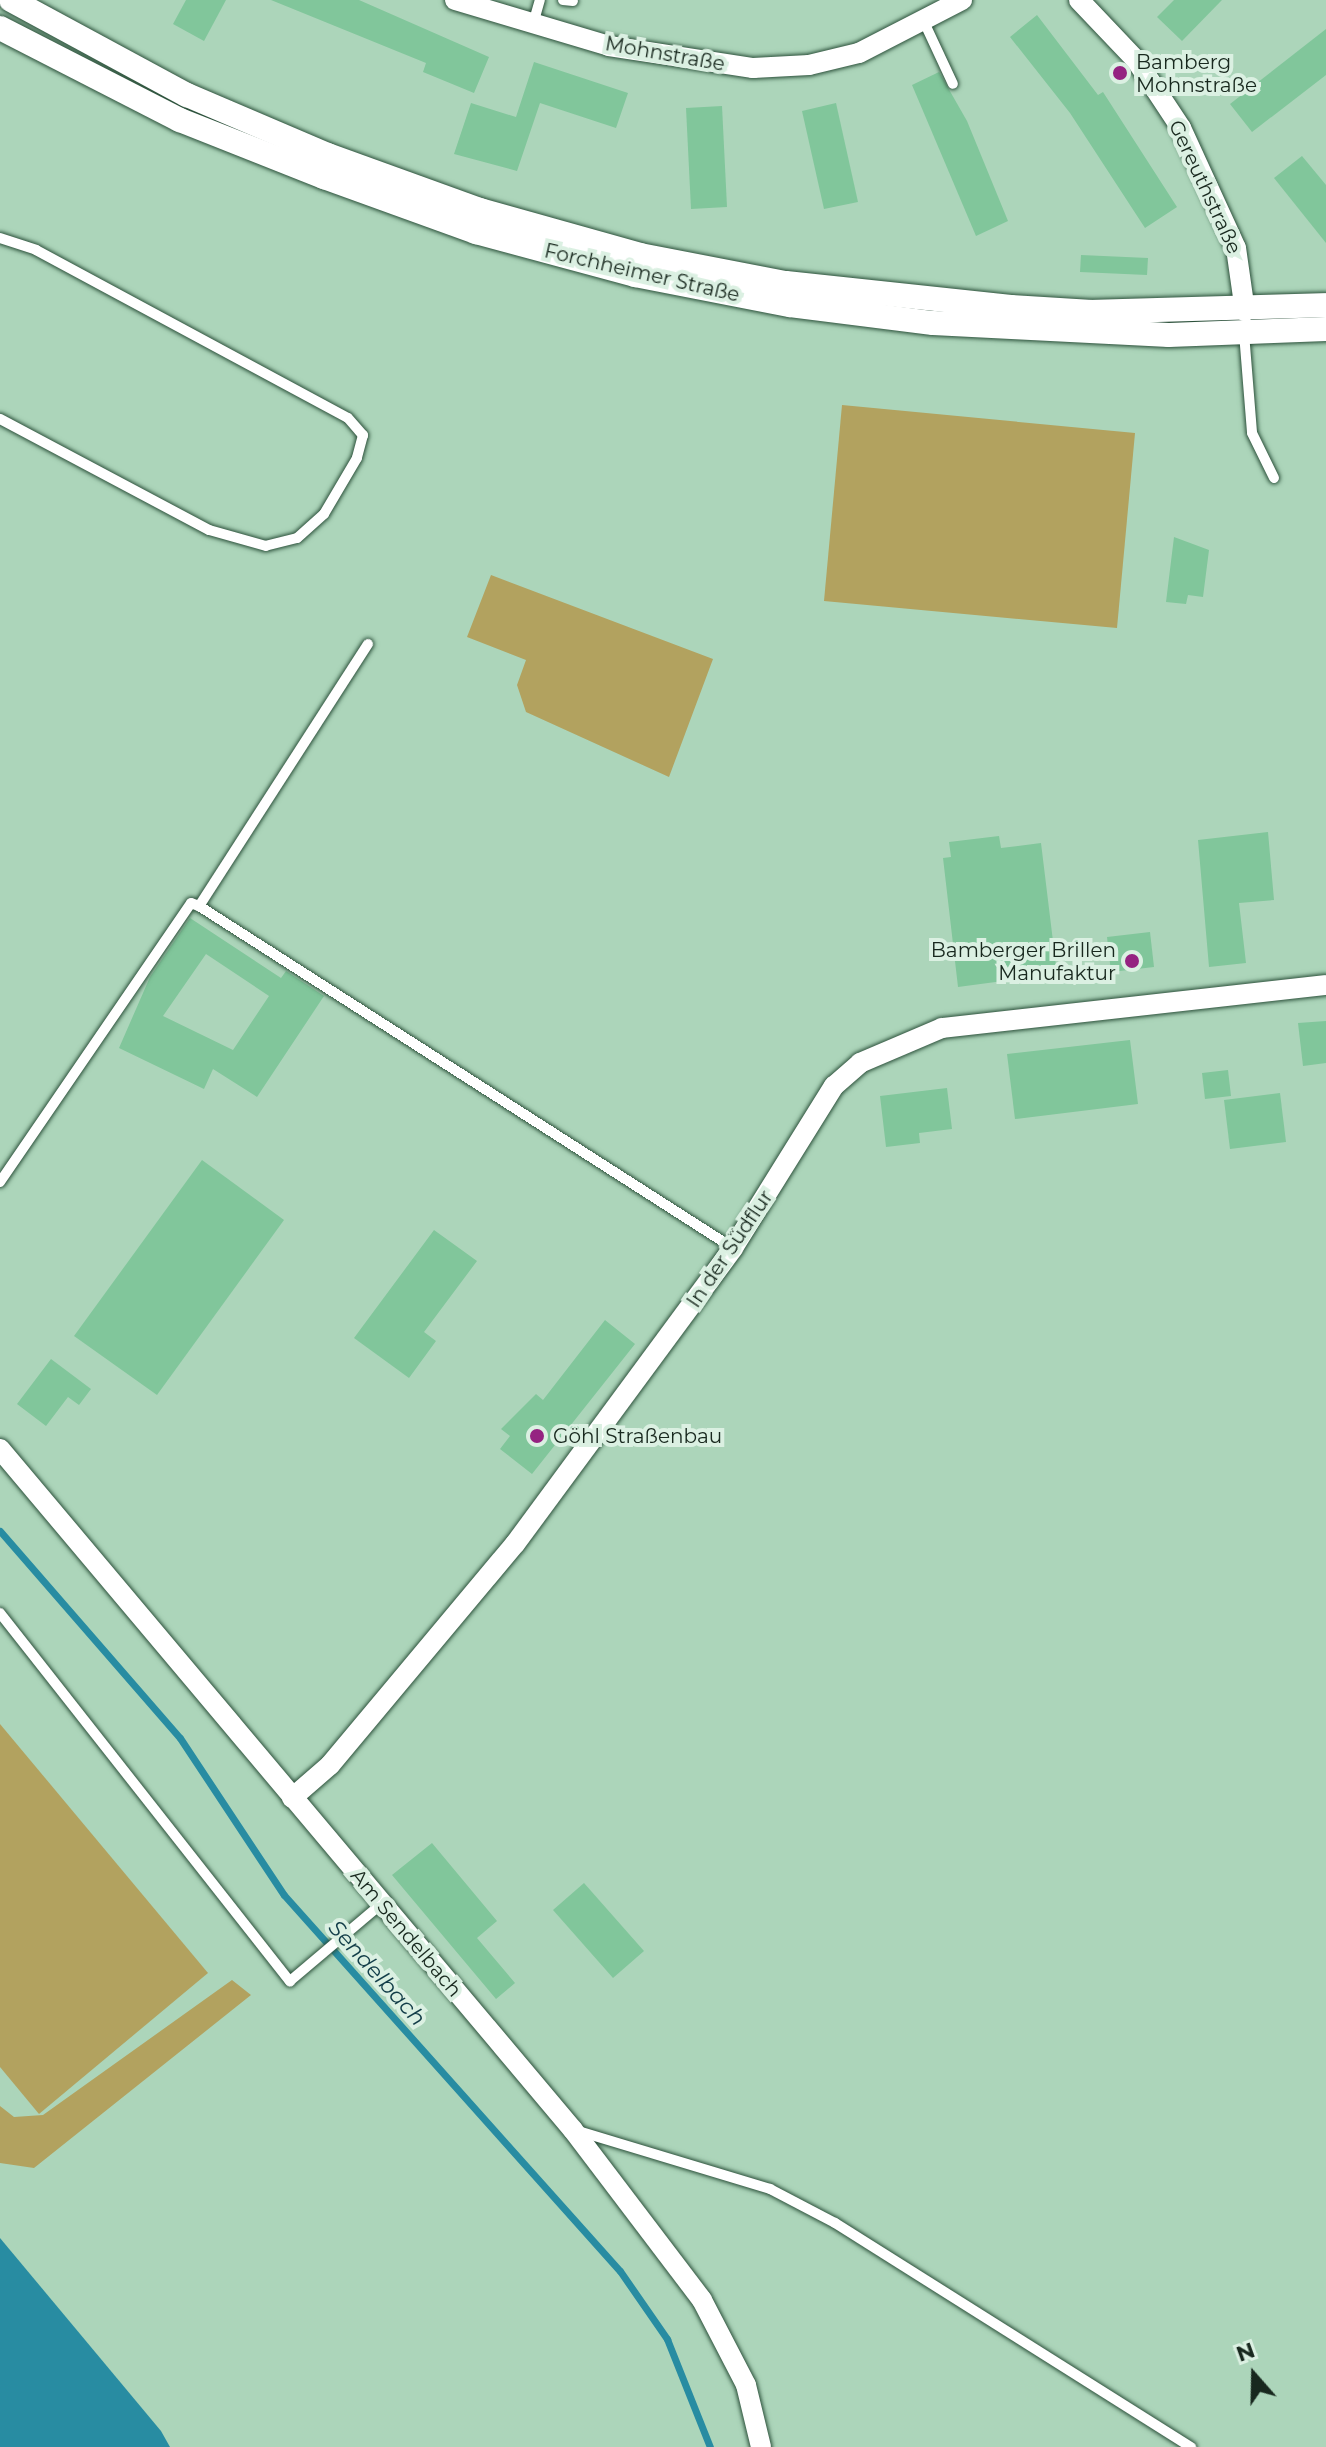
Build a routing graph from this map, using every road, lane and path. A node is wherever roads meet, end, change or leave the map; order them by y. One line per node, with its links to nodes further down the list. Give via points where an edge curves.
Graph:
1 (11, 0): 14 (street, Forchheimer Straße, via 187,95 328,155 465,206 640,255 786,283 981,304)
2 (455, 0): 9 (street, Mohnstraße)
3 (540, 0): 9 (lane)
4 (563, 0): 7 (lane)
5 (962, 0): 8 (street, Mohnstraße)
6 (1079, 0): 14 (street, Gereuthstraße, via 1136,60 1190,146 1236,248)
7 (573, 1)
8 (925, 24): 9 (street, Mohnstraße, via 859,53 809,65 753,68 684,61); 11 (lane)
9 (532, 26)
10 (0, 28): 14 (street, Forchheimer Straße, via 180,120 324,177 476,232 635,275 790,305 933,323 1089,334)
11 (953, 84)
12 (0, 238): 16 (lane, via 36,250 348,418 363,435 357,458 324,514 297,538 266,546 209,530)
13 (1326, 305): 14 (street, Forchheimer Straße)
14 (1244, 322): 15 (street, Forchheimer Straße); 17 (lane, via 1252,433)
15 (1326, 329)
16 (0, 419)
17 (1274, 478)
18 (368, 644): 19 (lane)
19 (199, 906): 21 (lane, via 191,903); 22 (lane)
20 (1326, 985): 22 (street, In der Südflur, via 942,1028 897,1043 834,1086)
21 (0, 1182)
22 (733, 1248): 25 (street, In der Südflur, via 515,1544 330,1765)
23 (0, 1449): 25 (street, Am Sendelbach)
24 (0, 1613): 26 (lane, via 290,1981)
25 (292, 1798): 26 (street, Am Sendelbach)
26 (381, 1904): 27 (street, Am Sendelbach)
27 (573, 2130): 28 (street, Am Sendelbach, via 702,2300 746,2385); 29 (lane, via 770,2189 835,2223)
28 (761, 2447)
29 (1191, 2447)

